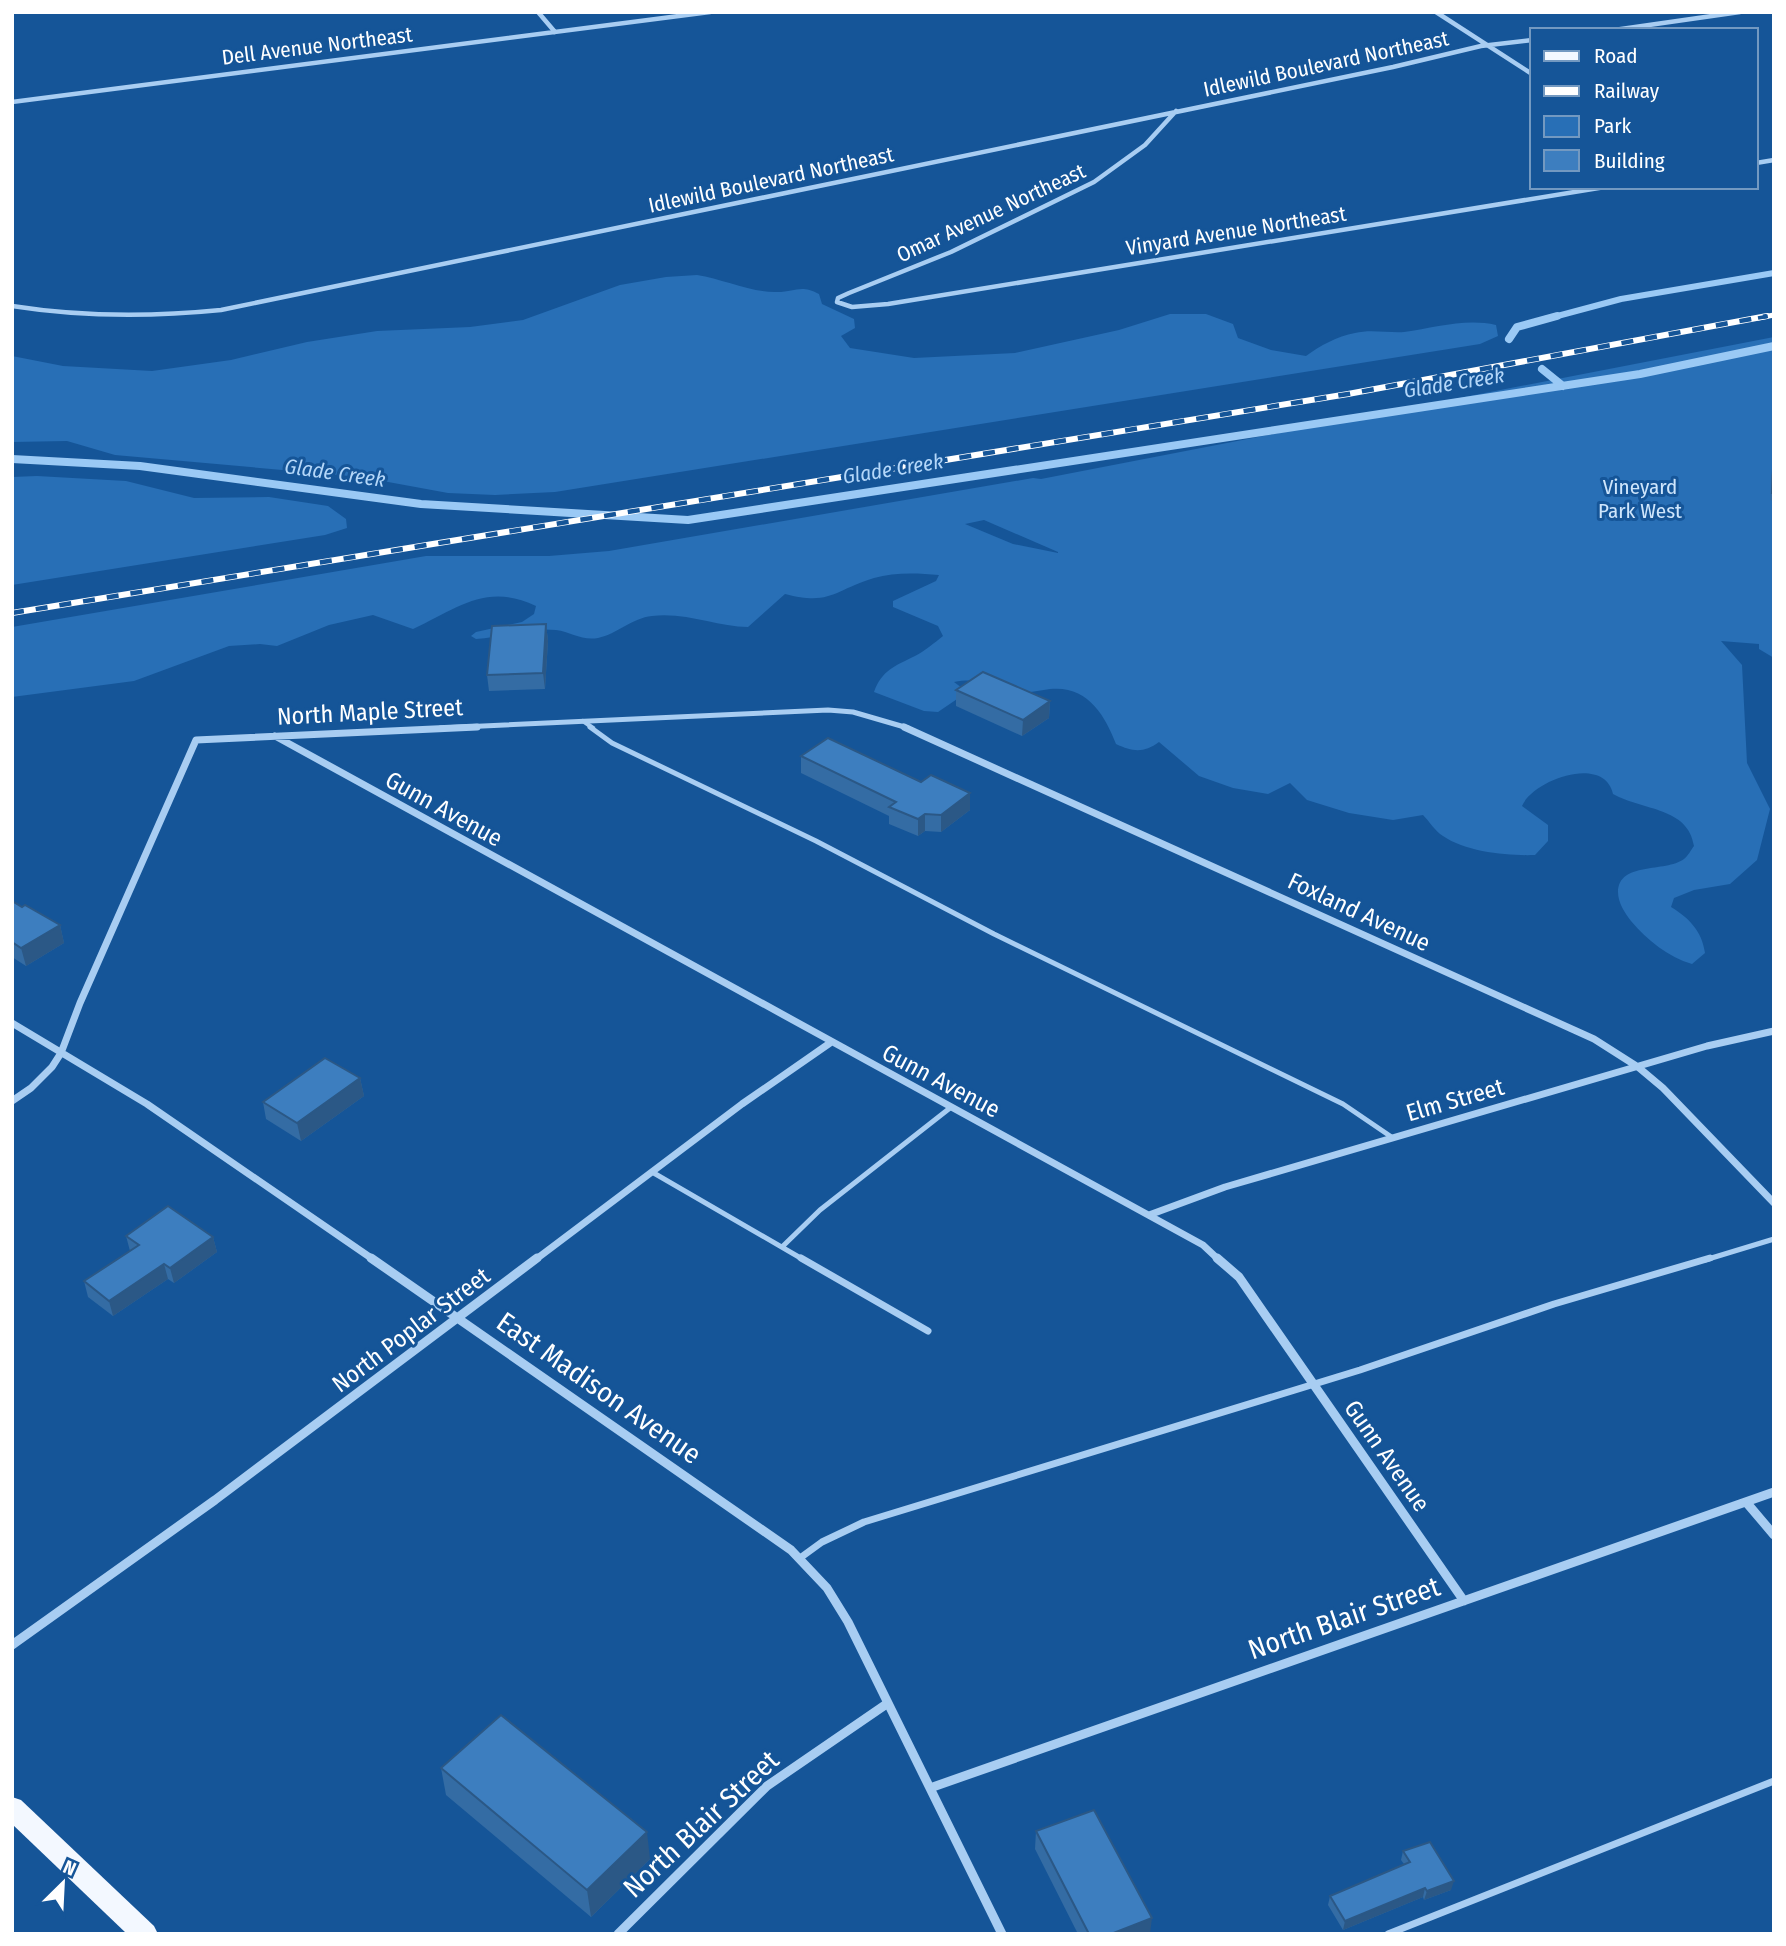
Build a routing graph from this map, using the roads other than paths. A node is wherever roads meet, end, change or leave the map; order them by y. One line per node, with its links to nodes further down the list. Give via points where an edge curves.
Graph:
1 (538, 12): 6 (street)
2 (710, 12): 6 (street, Dell Avenue Northeast)
3 (1436, 12): 8 (street)
4 (1740, 12): 5 (street)
5 (1628, 28)
6 (555, 32): 10 (street, Dell Avenue Northeast)
7 (1530, 40): 8 (street, Idlewild Boulevard Northeast)
8 (1486, 45): 9 (street); 11 (street, Idlewild Boulevard Northeast)
9 (1530, 73)
10 (12, 102)
11 (1176, 111): 13 (street, Omar Avenue Northeast, via 1132,159 1097,181 837,302 846,307); 14 (street, Idlewild Boulevard Northeast, via 221,310 144,315)
12 (1593, 189): 13 (street, Vinyard Avenue Northeast)
13 (873, 305)
14 (12, 306)
15 (886, 720): 16 (street, North Maple Street, via 828,710); 22 (street, Foxland Avenue, via 1594,1039)
16 (583, 721): 17 (street, North Maple Street); 25 (lane, via 612,743 1343,1104)
17 (274, 736): 20 (street, Gunn Avenue); 21 (street, North Maple Street, via 196,740)
18 (12, 1023): 21 (street, East Madison Avenue)
19 (1774, 1031): 22 (street, Elm Street)
20 (830, 1043): 24 (street, Gunn Avenue); 26 (street, North Poplar Street)
21 (61, 1053): 23 (street, via 52,1067); 31 (street, East Madison Avenue, via 146,1104)
22 (1638, 1066): 25 (street, Elm Street); 27 (street, Foxland Avenue)
23 (12, 1101)
24 (950, 1108): 28 (street, Gunn Avenue); 30 (lane, via 820,1210)
25 (1394, 1138): 28 (street, Elm Street, via 1225,1187)
26 (652, 1172): 30 (lane); 31 (street, North Poplar Street)
27 (1774, 1203)
28 (1149, 1215): 33 (street, Gunn Avenue, via 1203,1245 1230,1267)
29 (1774, 1239): 33 (lane, via 1554,1304)
30 (783, 1246): 32 (lane)
31 (459, 1318): 37 (street, East Madison Avenue); 39 (street, North Poplar Street)
32 (928, 1331)
33 (1314, 1384): 37 (lane, via 864,1522); 38 (street, Gunn Avenue)
34 (1774, 1492): 35 (street, North Blair Street)
35 (1746, 1502): 36 (street); 38 (street, North Blair Street)
36 (1774, 1535)
37 (800, 1558): 40 (street, East Madison Avenue, via 827,1588 848,1622)
38 (1464, 1601): 42 (street, North Blair Street)
39 (12, 1645)
40 (888, 1703): 42 (street, East Madison Avenue); 45 (street, North Blair Street, via 767,1786)
41 (1774, 1781): 47 (lane)
42 (930, 1788): 46 (street, East Madison Avenue)
43 (12, 1808): 44 (main road)
44 (145, 1934)
45 (618, 1934)
46 (1002, 1934)
47 (1388, 1934)

